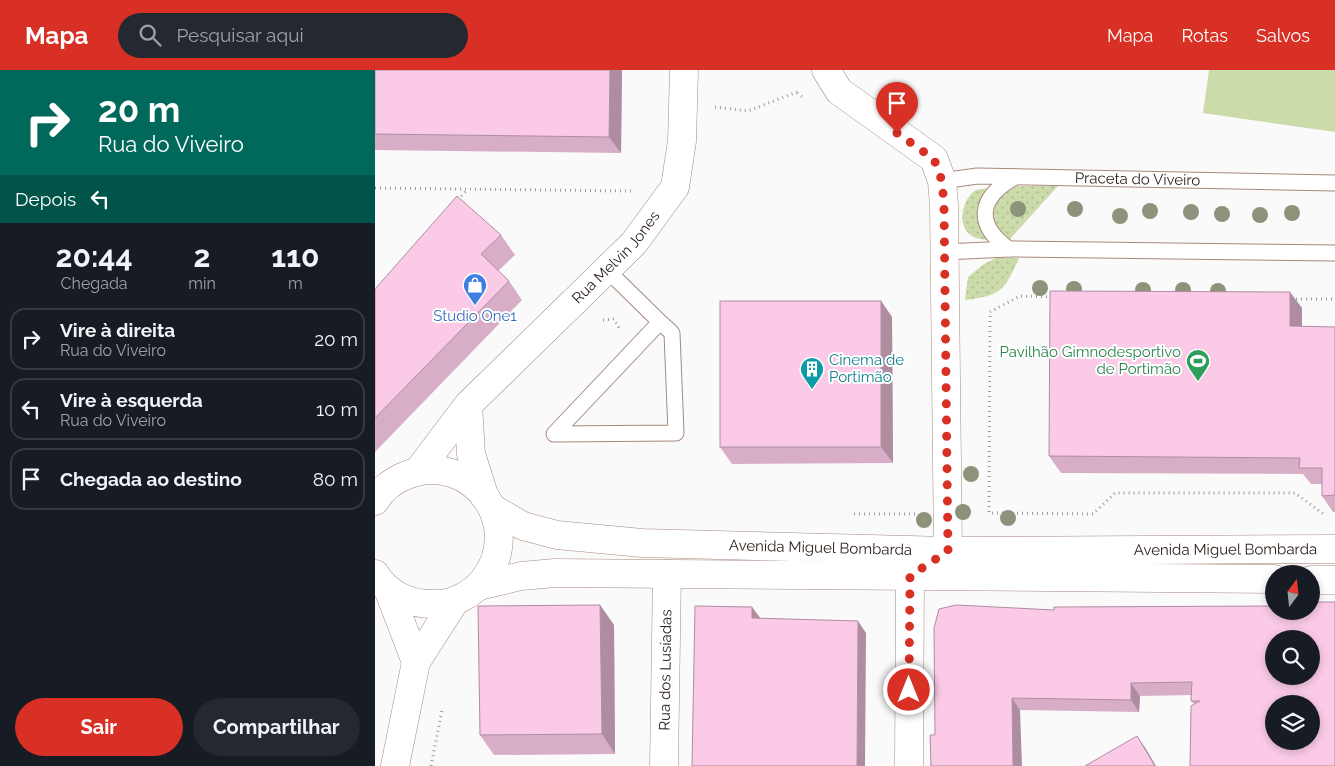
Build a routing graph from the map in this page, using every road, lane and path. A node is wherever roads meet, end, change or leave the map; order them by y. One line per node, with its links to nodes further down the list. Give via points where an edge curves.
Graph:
1 (684, 70): 3 (street, Rua Melvin Jones)
2 (826, 70): 6 (street, via 839,91 934,159)
3 (683, 103): 4 (path, via 748,111 797,93); 15 (street, Rua Melvin Jones, via 682,141 675,187 634,243)
4 (812, 104)
5 (1016, 176): 6 (lane, Praceta do Viveiro, via 977,176); 7 (lane, Praceta do Viveiro); 12 (lane, via 1000,185 991,195 984,214 989,232)
6 (942, 181): 13 (street)
7 (1335, 183)
8 (375, 188): 9 (path)
9 (468, 189): 10 (path); 11 (path)
10 (639, 191)
11 (455, 204)
12 (1009, 249): 13 (lane); 14 (lane)
13 (944, 252): 30 (street)
14 (1335, 253)
15 (607, 270): 20 (lane); 22 (street, Rua Melvin Jones)
16 (1060, 297): 28 (path, via 1020,296 990,312 989,514 1093,514 1115,492 1285,493 1295,494)
17 (1286, 299): 18 (path)
18 (1335, 299)
19 (596, 321): 21 (path, via 614,319 622,334)
20 (660, 322): 21 (lane); 21 (lane, via 672,333 676,433 554,434)
21 (637, 346)
22 (468, 405): 23 (street, Rua Melvin Jones); 25 (street, via 471,454)
23 (418, 471): 24 (street, via 397,479); 25 (street, Avenida Miguel Bombarda, via 443,470 455,474 471,483)
24 (375, 501)
25 (488, 501): 30 (street, Avenida Miguel Bombarda, via 523,526 557,535 623,541); 37 (street, via 497,520 498,548 495,562)
26 (852, 514): 27 (path)
27 (921, 514)
28 (1326, 516)
29 (1335, 549): 30 (street, Avenida Miguel Bombarda)
30 (948, 551): 32 (street)
31 (667, 574): 32 (street, Avenida Miguel Bombarda); 37 (street, Avenida Miguel Bombarda, via 555,573 521,576); 43 (street, Rua dos Lusíadas)
32 (910, 576): 33 (street, Avenida Miguel Bombarda); 44 (street)
33 (1265, 579)
34 (379, 580): 38 (street, via 413,603); 39 (street)
35 (1320, 580): 36 (street, Avenida Miguel Bombarda)
36 (1335, 580)
37 (479, 586): 38 (street)
38 (455, 601): 39 (street)
39 (416, 662): 41 (street)
40 (442, 709): 42 (path)
41 (395, 766)
42 (431, 766)
43 (664, 766)
44 (909, 766)

